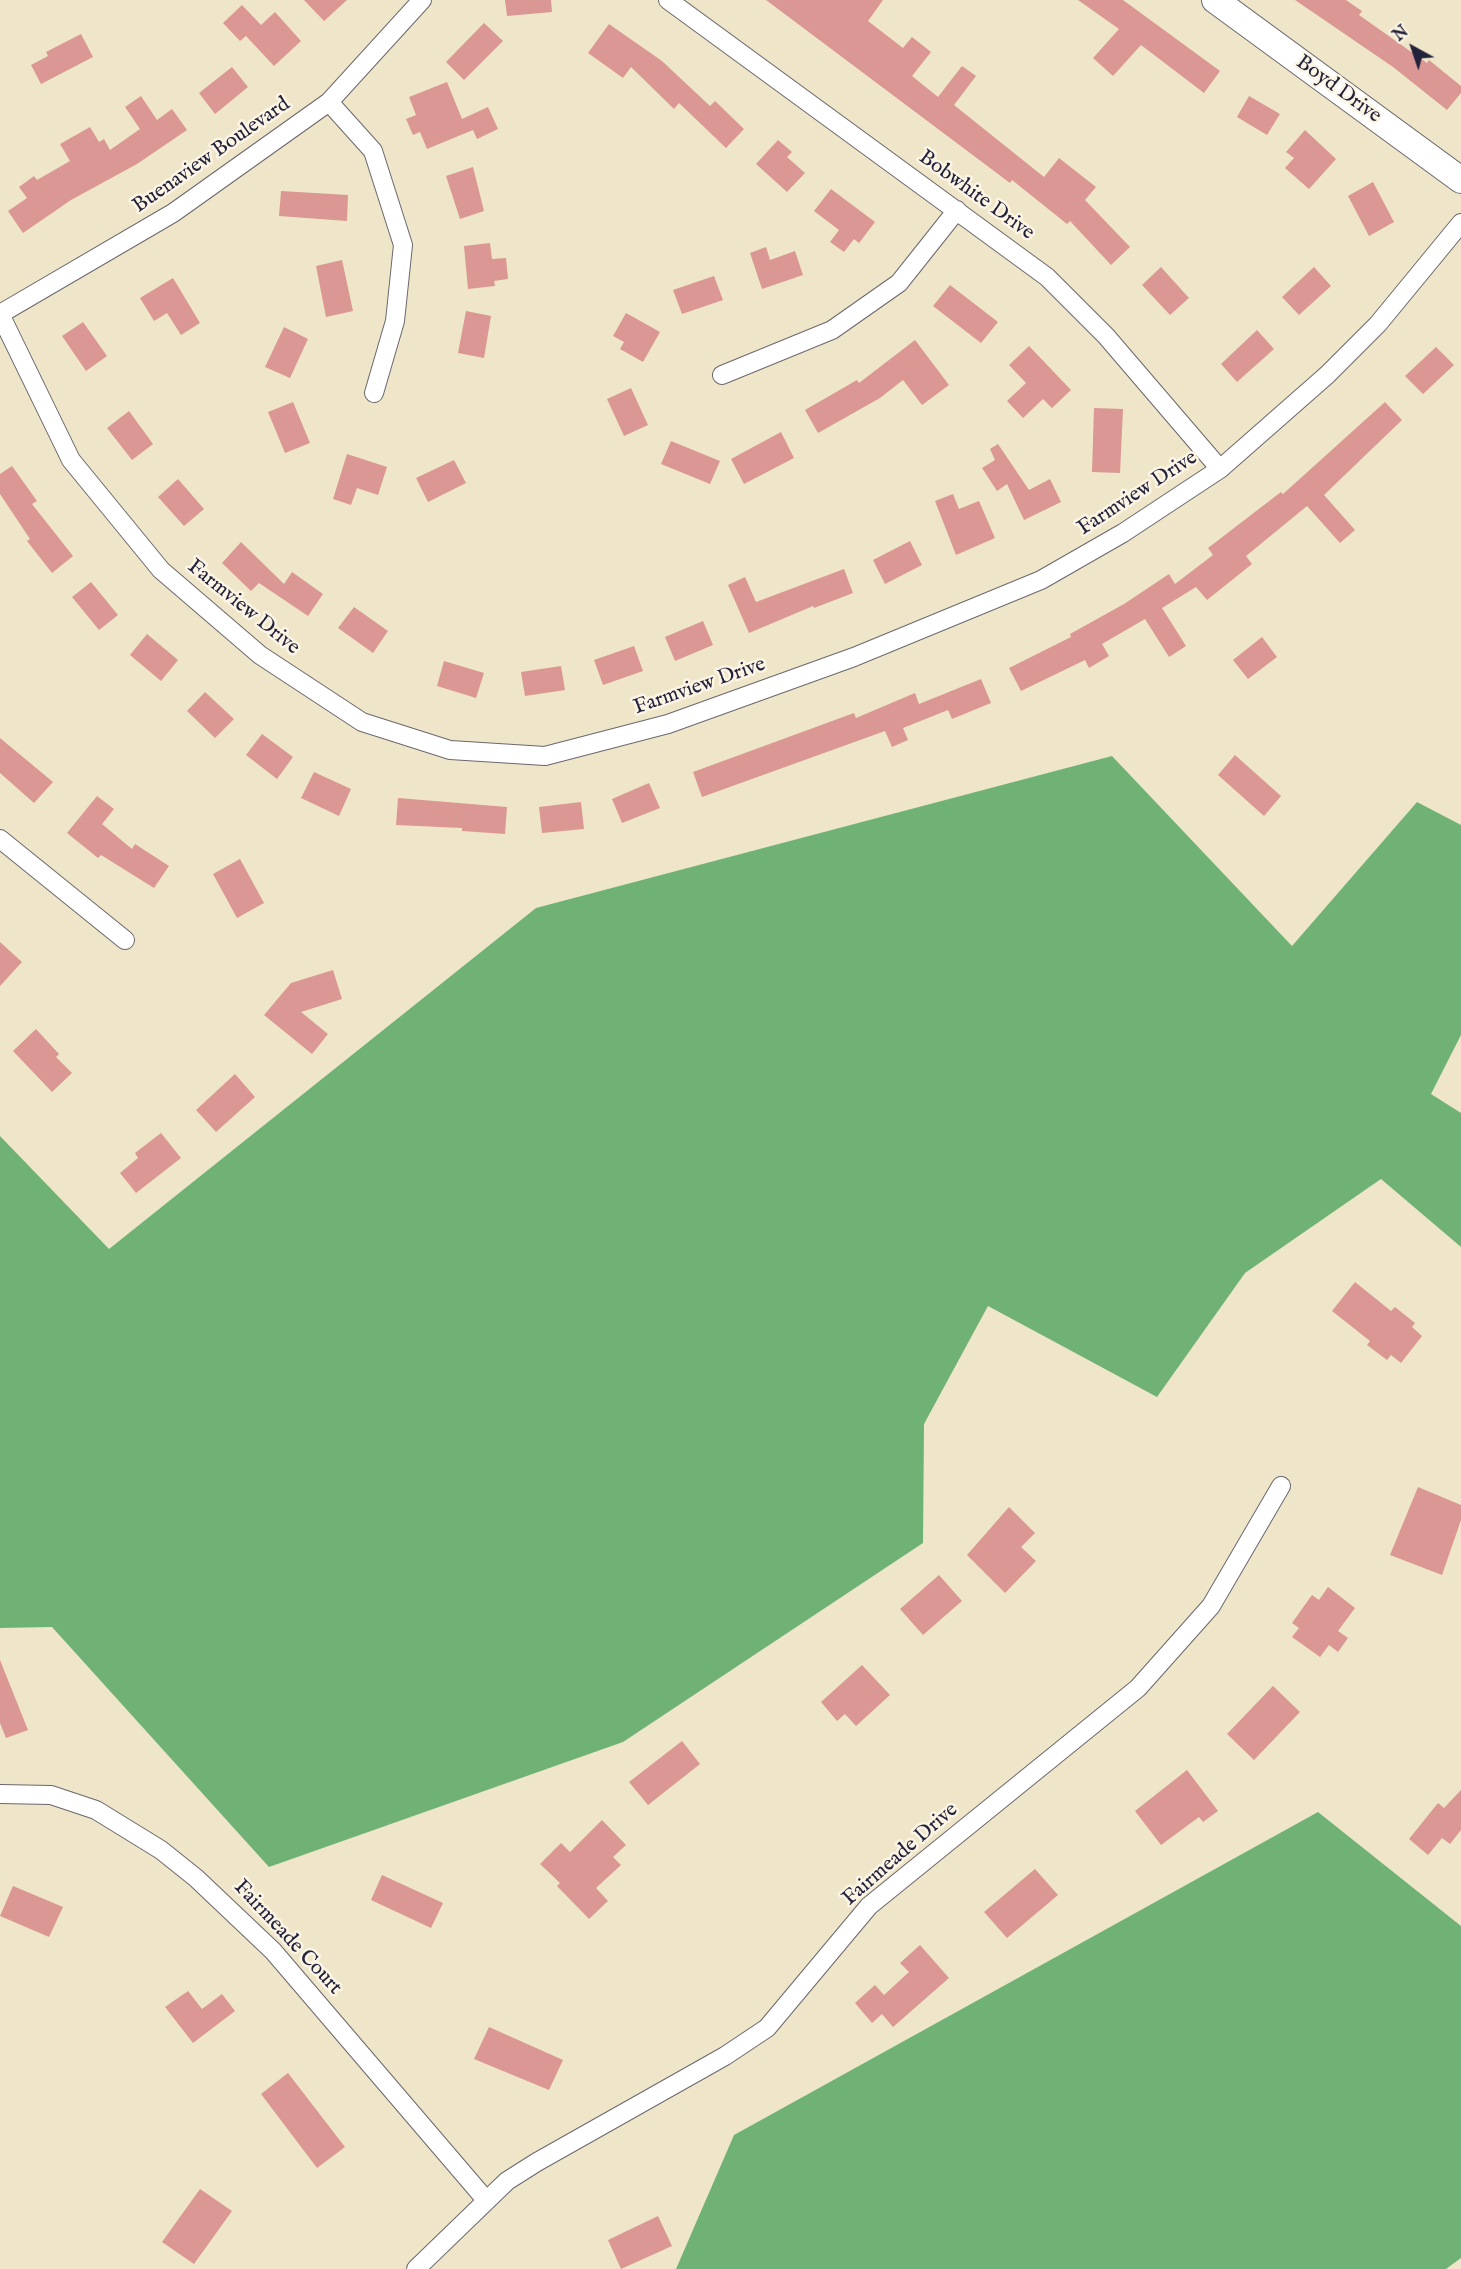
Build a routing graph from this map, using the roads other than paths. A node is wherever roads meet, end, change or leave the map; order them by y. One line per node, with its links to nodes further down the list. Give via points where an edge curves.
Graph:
1 (422, 0): 4 (street, Buenaview Boulevard)
2 (668, 0): 6 (street, Bobwhite Drive)
3 (1215, 0): 5 (street, Boyd Drive)
4 (329, 102): 8 (street, Buenaview Boulevard, via 173,213); 10 (street, via 373,151 403,244 394,321)
5 (1461, 180)
6 (957, 210): 9 (street, via 899,283 880,297 832,330); 11 (street, Bobwhite Drive, via 1056,285 1106,336)
7 (1461, 223): 11 (street, Farmview Drive, via 1371,331)
8 (0, 314): 11 (street, Farmview Drive, via 71,460 161,570 260,655 362,722 450,750 545,756 668,724 854,657 1041,580 1123,533)
9 (722, 375)
10 (374, 393)
11 (1220, 469)
12 (0, 839): 13 (street)
13 (125, 940)
14 (1281, 1486): 16 (street, Fairmeade Drive, via 1211,1606 1138,1688 869,1906 767,2028 725,2056 537,2162)
15 (0, 1794): 16 (street, Fairmeade Court, via 51,1795 96,1810 161,1850 218,1895 273,1951)
16 (486, 2200): 17 (street, Fairmeade Drive)
17 (416, 2269)

